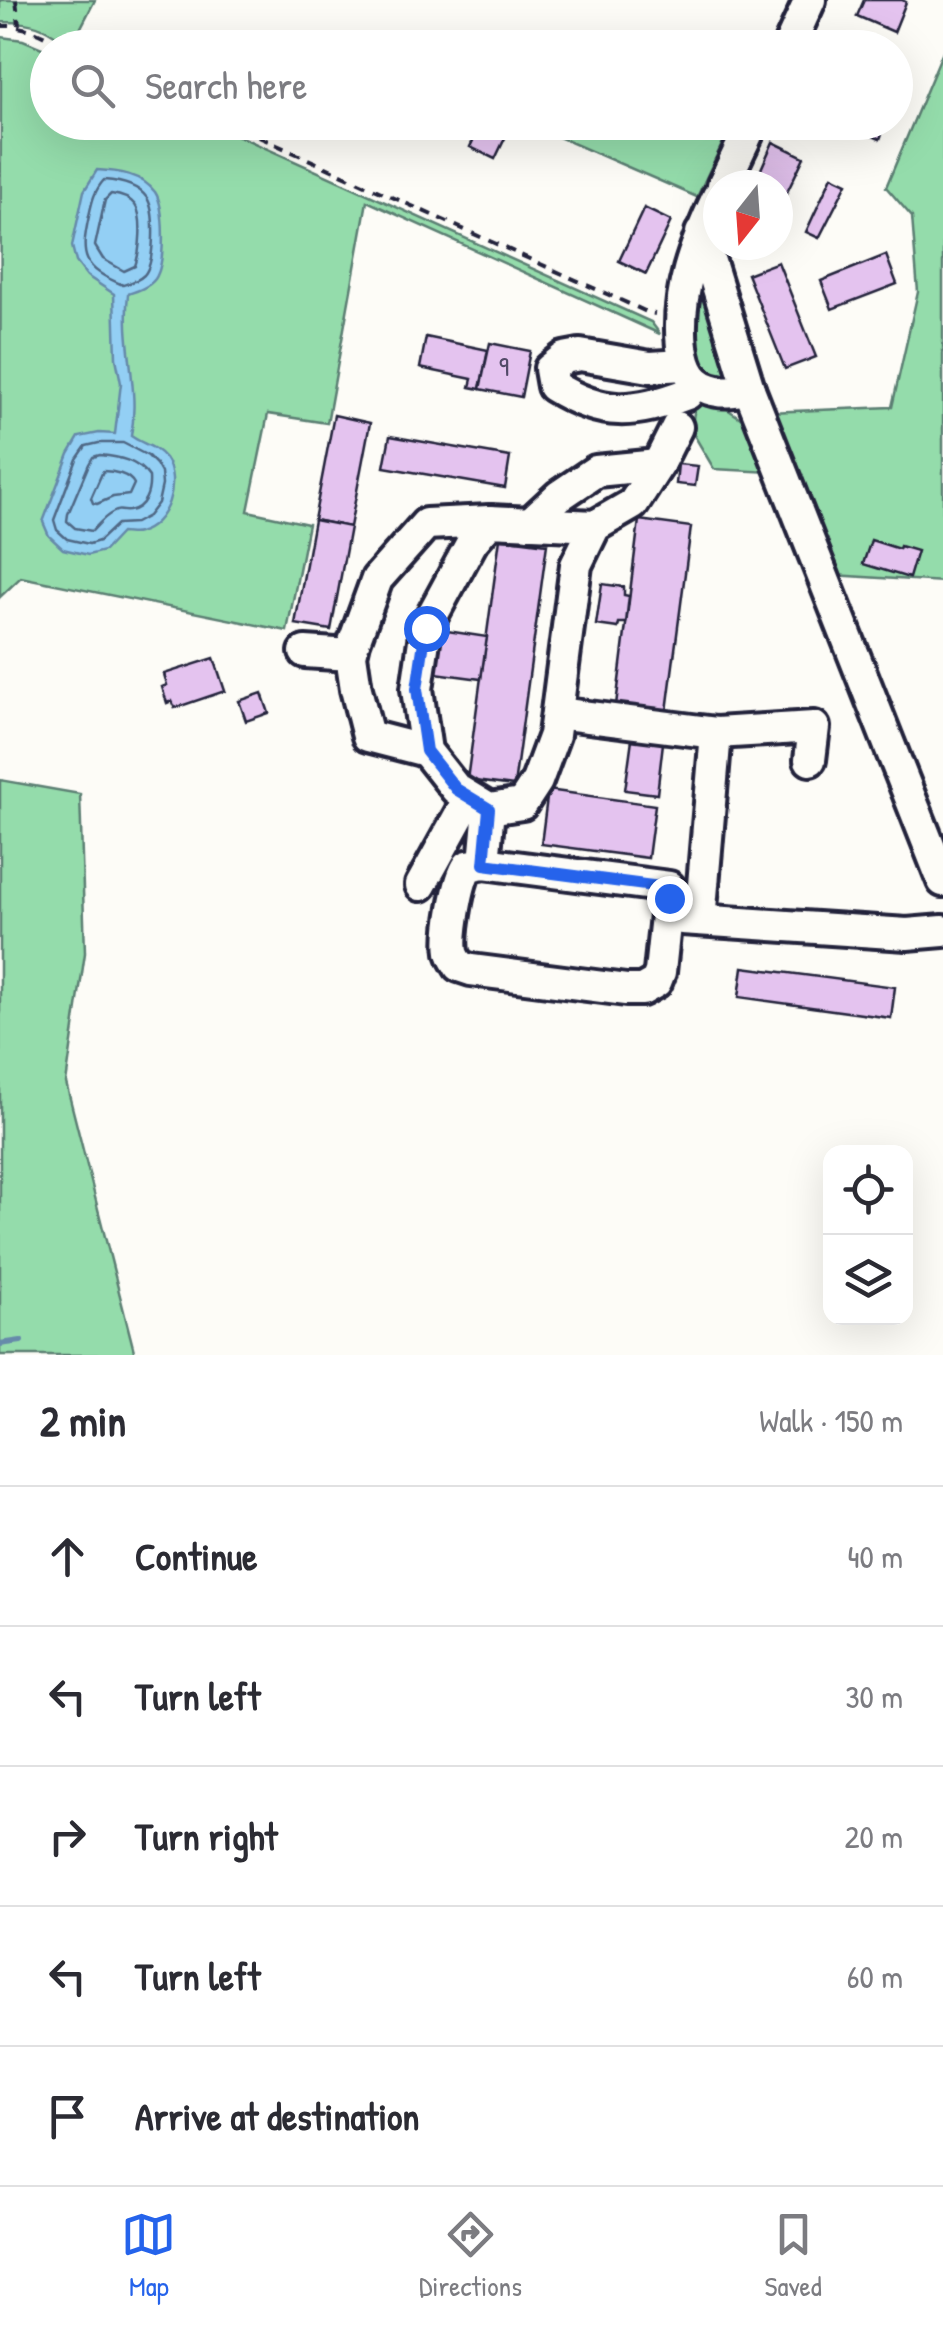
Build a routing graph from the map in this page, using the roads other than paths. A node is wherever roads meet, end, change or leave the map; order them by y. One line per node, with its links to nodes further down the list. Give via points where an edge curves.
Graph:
1 (810, 0): 2 (street)
2 (796, 30)
3 (744, 140): 4 (street)
4 (730, 170)
5 (703, 228): 6 (street)
6 (701, 232): 7 (street); 7 (street, via 680,317 686,380 721,392)
7 (749, 388): 21 (street)
8 (677, 428): 9 (street)
9 (658, 465): 11 (street, via 596,471); 12 (street, via 633,504)
10 (490, 521): 11 (street); 14 (street, via 426,524 378,579); 17 (street, via 426,628 417,689)
11 (530, 522): 12 (street)
12 (595, 526): 15 (street, via 576,565)
13 (305, 652): 14 (street)
14 (351, 655): 17 (street, via 368,736)
15 (557, 712): 16 (street); 19 (street, via 538,781 522,804)
16 (716, 734): 18 (street, via 814,727); 24 (street)
17 (426, 751): 19 (street, via 456,789)
18 (810, 760)
19 (479, 803): 20 (street); 22 (street)
20 (484, 864): 23 (street, via 668,888); 23 (street, via 468,866 458,888 452,951 459,966 471,970 642,990 656,982)
21 (943, 881)
22 (421, 886)
23 (666, 918): 24 (street)
24 (700, 920): 25 (street)
25 (943, 931)

